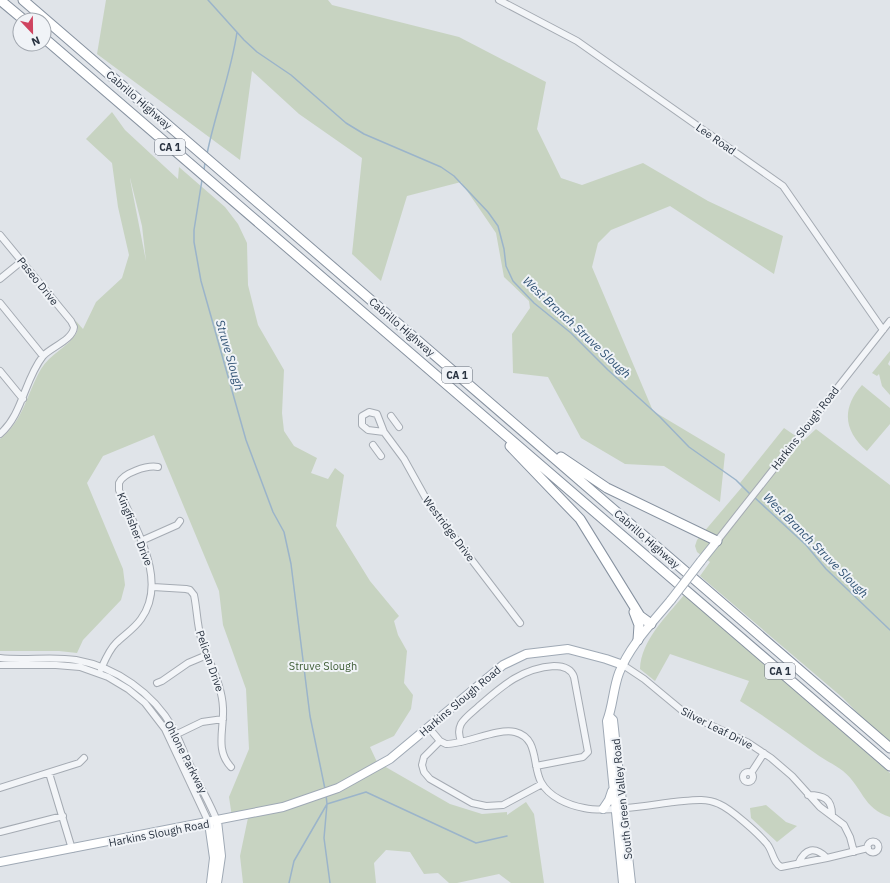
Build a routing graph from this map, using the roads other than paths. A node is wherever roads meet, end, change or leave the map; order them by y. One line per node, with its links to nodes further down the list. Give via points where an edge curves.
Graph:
1 (0, 0): 4 (highway)
2 (23, 0): 16 (highway, Cabrillo Highway / CA 1)
3 (499, 0): 11 (street, Lee Road, via 577,41 783,186)
4 (14, 12)
5 (52, 45): 15 (highway, Cabrillo Highway / CA 1)
6 (0, 235): 7 (street, Paseo Drive)
7 (22, 261): 8 (street); 12 (street, Paseo Drive, via 74,327 71,334)
8 (0, 279)
9 (0, 303): 12 (street)
10 (890, 321): 11 (street, Harkins Slough Road)
11 (883, 330): 25 (street, Harkins Slough Road)
12 (43, 356): 14 (street)
13 (0, 371): 14 (street)
14 (23, 399): 20 (street, via 11,423)
15 (477, 410): 27 (highway, via 576,514); 49 (highway, Cabrillo Highway / CA 1)
16 (501, 412): 25 (highway, via 601,485); 45 (highway, Cabrillo Highway / CA 1)
17 (391, 416): 18 (street)
18 (399, 427)
19 (384, 432): 29 (street, Westridge Drive, via 404,459 429,504)
20 (0, 434)
21 (373, 445): 22 (street)
22 (381, 456)
23 (158, 466): 26 (street, Kingfisher Drive, via 124,476 118,483)
24 (180, 521): 26 (street, via 177,525)
25 (716, 540): 30 (main road, Harkins Slough Road, bridge)
26 (140, 541): 28 (street, Kingfisher Drive, via 150,566)
27 (609, 567): 30 (highway, via 640,616); 31 (highway, via 636,617 639,625)
28 (153, 587): 32 (street, Pelican Drive, via 186,589 192,592 199,631); 36 (street, Kingfisher Drive, via 144,615 135,627 116,643)
29 (520, 624)
30 (651, 624): 31 (main road, Harkins Slough Road)
31 (638, 640): 35 (main road, Harkins Slough Road)
32 (207, 655): 37 (street, via 188,663); 39 (street, Pelican Drive, via 221,691)
33 (0, 658): 36 (street, Ohlone Parkway, via 66,658)
34 (0, 664): 36 (street, Ohlone Parkway, via 74,666)
35 (623, 665): 38 (main road, South Green Valley Road); 40 (main road, Harkins Slough Road, via 568,649 526,654 502,665); 46 (street, Silver Leaf Drive, via 685,713 747,742)
36 (101, 670): 41 (street, Ohlone Parkway, via 127,680 147,695 166,717); 42 (street, Ohlone Parkway, via 138,697 157,717)
37 (157, 683)
38 (609, 716): 54 (main road, South Green Valley Road, via 607,721); 58 (main road, South Green Valley Road, via 613,720)
39 (223, 719): 41 (street, via 202,722); 50 (street, Pelican Drive, via 222,751 224,760)
40 (429, 728): 43 (street); 61 (main road, Harkins Slough Road, via 390,759 360,777 320,795 283,807)
41 (176, 735): 42 (street); 61 (street, Ohlone Parkway, via 209,801)
42 (170, 738): 61 (street, Ohlone Parkway)
43 (440, 741): 44 (street, via 448,744); 53 (street, via 424,757 424,772 430,779 472,803 486,806 503,805)
44 (461, 742): 48 (street, via 507,732 517,733 530,743); 48 (street, via 459,730 464,720 506,683 534,670 554,666 565,667 571,670 574,677 588,753 583,757)
45 (890, 748)
46 (764, 753): 52 (street); 56 (street, Silver Leaf Drive, via 788,773)
47 (84, 758): 51 (street, via 79,763)
48 (536, 766): 53 (street)
49 (890, 766)
50 (232, 767)
51 (49, 772): 55 (street); 60 (street)
52 (751, 772)
53 (542, 784): 57 (street, via 550,794 568,804 586,809)
54 (614, 786): 57 (main road); 58 (main road, South Green Valley Road)
55 (0, 788)
56 (808, 795): 59 (street, Silver Leaf Drive); 59 (street, Silver Leaf Drive, via 826,798 831,804)
57 (603, 808): 58 (street)
58 (620, 808): 68 (street, via 700,800 718,804 765,842 777,867); 71 (main road, South Green Valley Road); 72 (main road, South Green Valley Road)
59 (832, 815): 65 (street, Silver Leaf Drive, via 847,829)
60 (63, 816): 62 (street); 64 (street)
61 (213, 822): 64 (main road, Harkins Slough Road); 69 (main road, Ohlone Parkway, via 214,858); 70 (main road, Ohlone Parkway, via 221,856)
62 (0, 832)
63 (868, 848): 65 (street)
64 (72, 849): 67 (main road, Harkins Slough Road)
65 (854, 852): 66 (street)
66 (827, 858): 68 (street); 68 (street, via 820,852 810,850 802,855)
67 (0, 862)
68 (798, 864)
69 (211, 883)
70 (217, 883)
71 (623, 883)
72 (631, 883)

